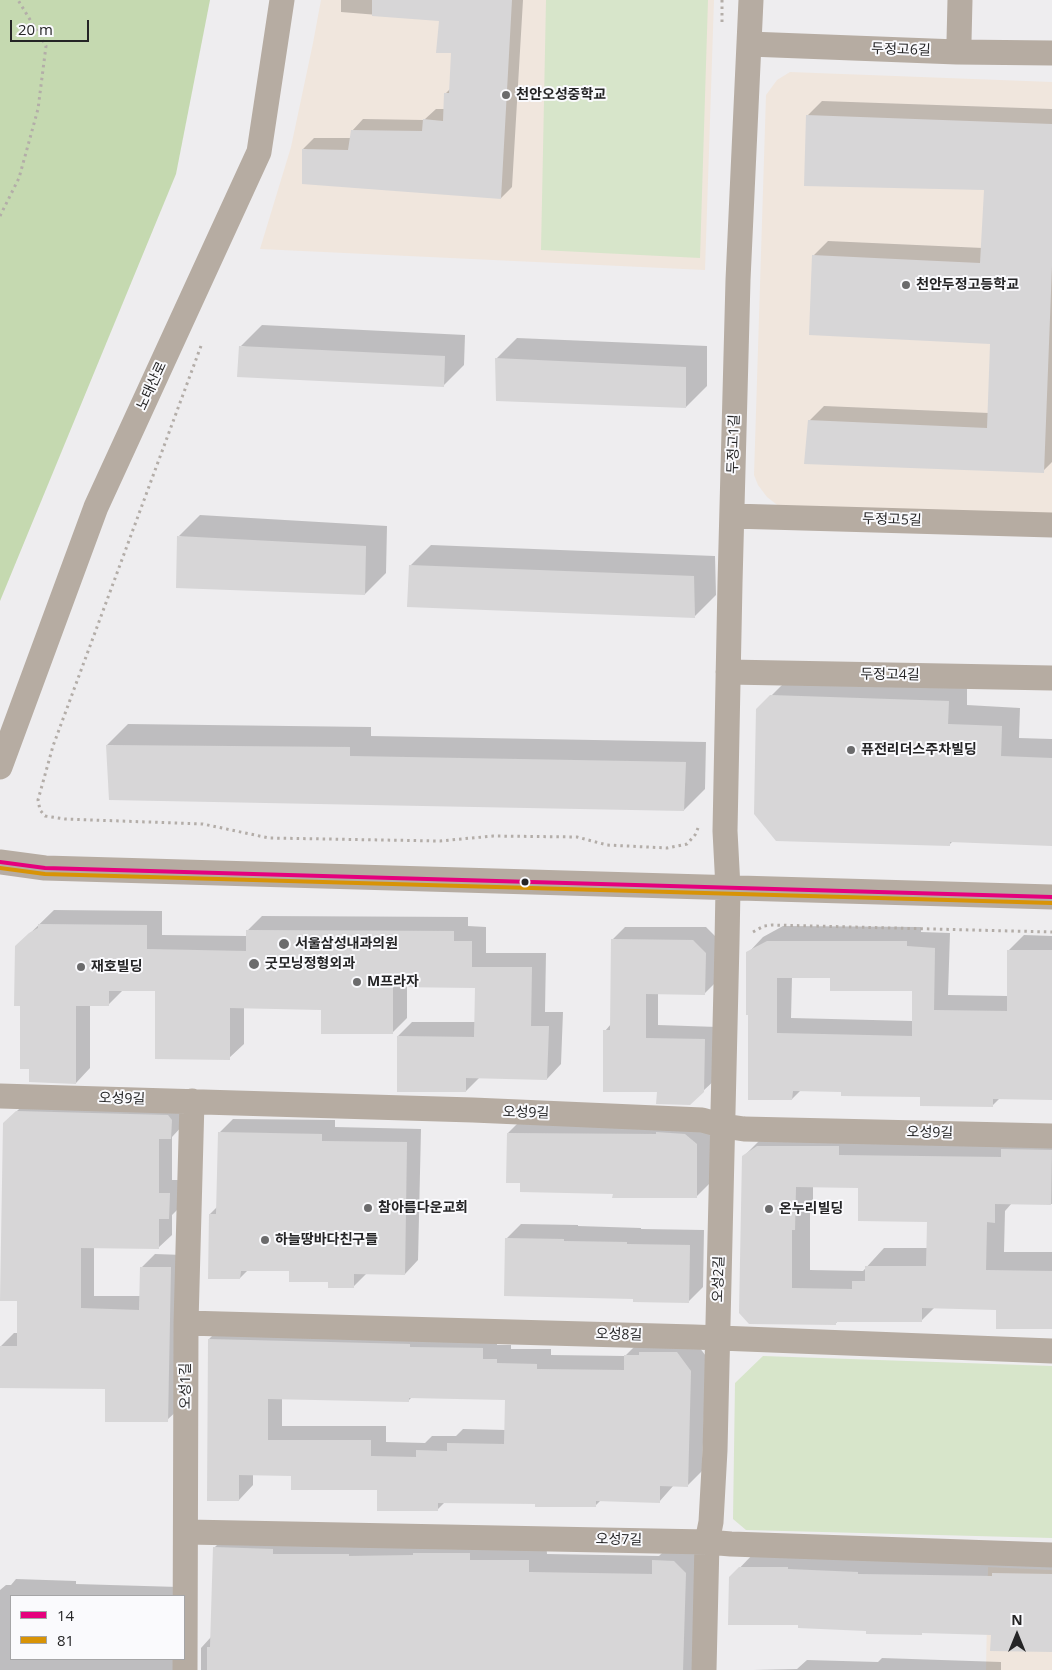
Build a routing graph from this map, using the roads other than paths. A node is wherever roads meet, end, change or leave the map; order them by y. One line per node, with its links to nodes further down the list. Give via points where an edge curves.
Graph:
1 (282, 0): 11 (street, 노태산로, via 259,152 96,507)
2 (750, 0): 4 (street, 두정고1길)
3 (960, 0): 5 (street)
4 (749, 44): 5 (street, 두정고6길); 7 (street, 두정고1길)
5 (957, 52): 6 (street, 두정고6길)
6 (1052, 53)
7 (732, 516): 8 (street, 두정고5길); 9 (street, 두정고1길)
8 (1052, 524)
9 (728, 672): 10 (street, 두정고4길); 13 (street, 두정고1길, via 725,830)
10 (1052, 678)
11 (0, 767)
12 (0, 862): 13 (street, via 45,868)
13 (728, 888): 14 (street); 17 (street, 오성2길)
14 (1052, 897)
15 (0, 1096): 16 (street, 오성9길)
16 (192, 1101): 17 (street, 오성9길, via 702,1120); 19 (street, 오성1길)
17 (724, 1126): 18 (street, 오성9길); 20 (street, 오성2길)
18 (1052, 1136)
19 (186, 1323): 20 (street, 오성8길); 22 (street, 오성1길)
20 (717, 1338): 21 (street, 오성8길); 23 (street, 오성2길, via 715,1450)
21 (1052, 1351)
22 (187, 1532): 23 (street, 오성7길); 25 (street, 오성1길)
23 (707, 1542): 24 (street, 오성7길); 26 (street, 오성2길)
24 (1052, 1555)
25 (186, 1670)
26 (704, 1670)

